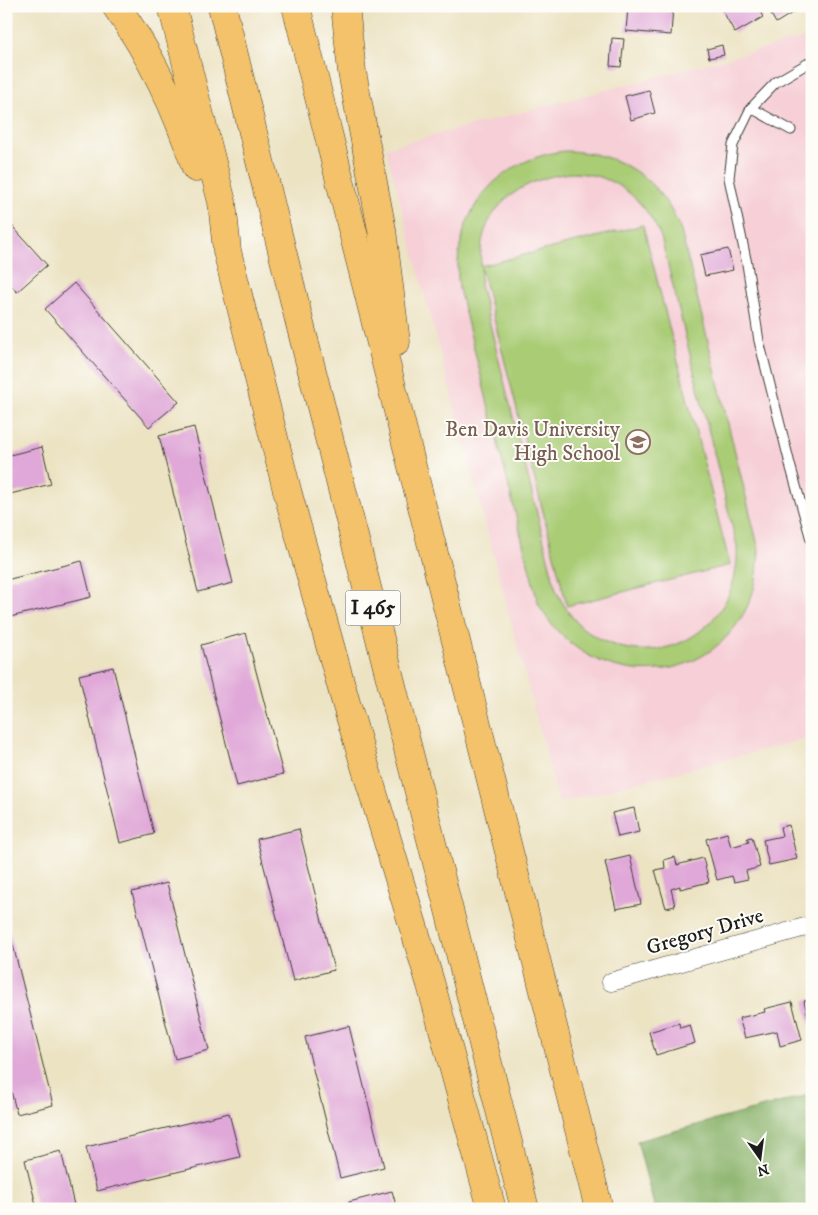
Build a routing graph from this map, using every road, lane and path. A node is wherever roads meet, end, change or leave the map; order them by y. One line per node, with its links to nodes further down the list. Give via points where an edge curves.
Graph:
1 (116, 6): 9 (highway, via 146,54 183,131 207,205)
2 (172, 6): 9 (highway, via 222,202)
3 (222, 6): 15 (highway, I 465)
4 (296, 6): 10 (highway)
5 (345, 6): 10 (highway, via 352,72 382,230)
6 (812, 61): 7 (lane, via 776,82)
7 (751, 108): 8 (lane); 11 (lane, via 733,145 729,178 759,341)
8 (791, 130)
9 (227, 250): 14 (highway, via 288,494 346,703 431,985)
10 (412, 466): 16 (highway)
11 (812, 543)
12 (812, 925): 13 (street, Gregory Drive)
13 (611, 982)
14 (492, 1209)
15 (525, 1209)
16 (599, 1209)

